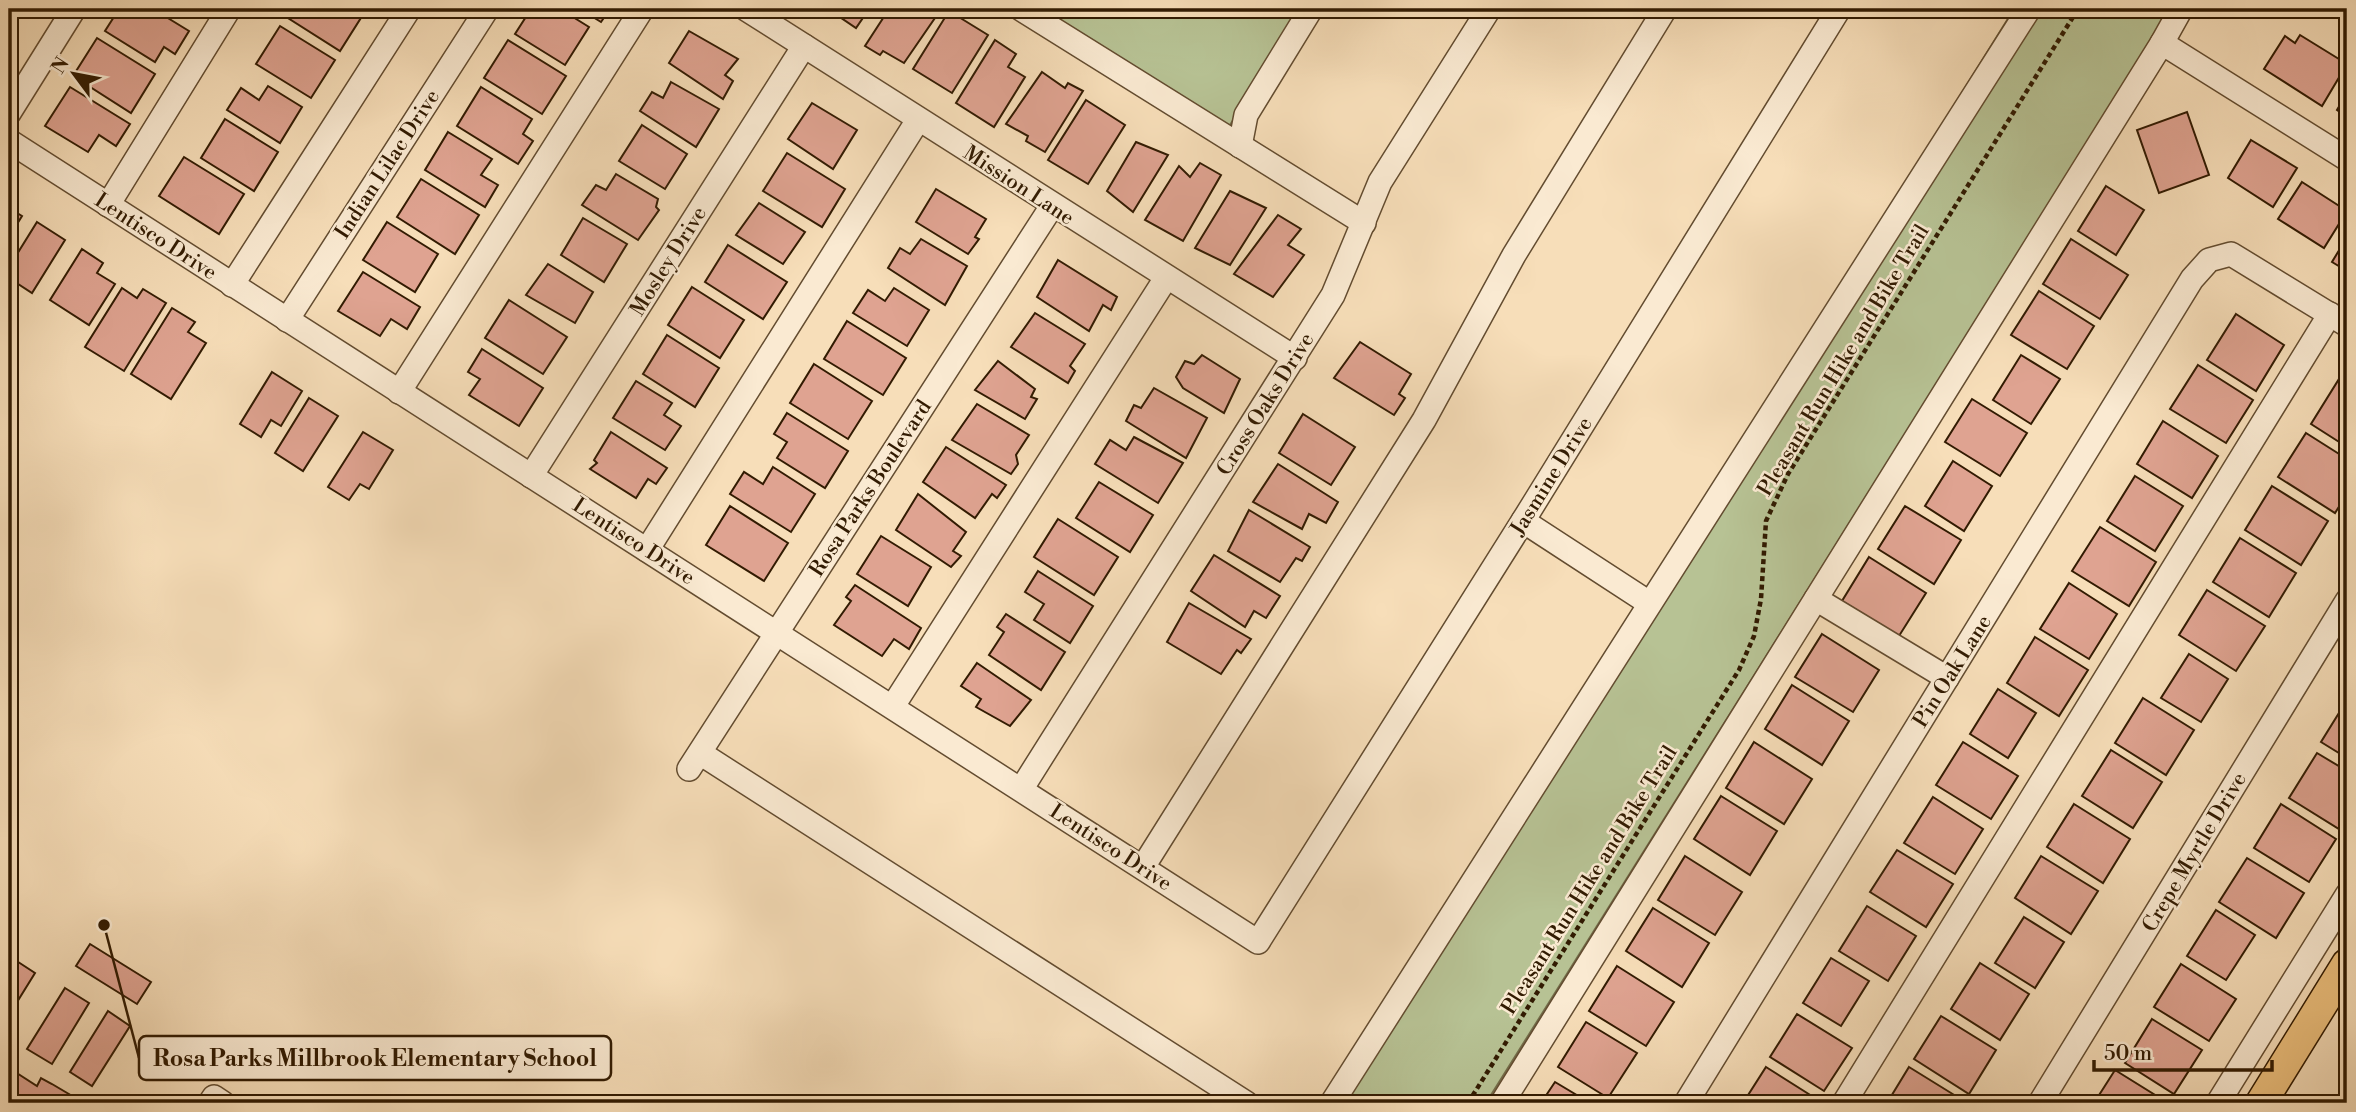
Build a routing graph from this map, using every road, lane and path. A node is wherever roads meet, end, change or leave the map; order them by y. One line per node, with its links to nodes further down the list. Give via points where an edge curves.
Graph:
1 (74, 9): 17 (street)
2 (229, 9): 22 (street)
3 (409, 9): 26 (street)
4 (487, 9): 27 (street, Indian Lilac Drive)
5 (642, 9): 30 (street)
6 (746, 9): 16 (street, Mission Lane)
7 (1021, 9): 20 (street)
8 (1311, 9): 20 (street, via 1246,115)
9 (1489, 9): 24 (street, Cross Oaks Drive, via 1380,182)
10 (1665, 9): 41 (street, via 1521,243 1424,420)
11 (1839, 9): 32 (street, Jasmine Drive)
12 (2029, 9): 36 (street)
13 (2078, 9): 49 (path, Pleasant Run Hike and Bike Trail, via 1788,474 1766,521 1761,599 1754,636 1739,670)
14 (2181, 9): 15 (street)
15 (2162, 43): 21 (street); 34 (street)
16 (804, 46): 18 (street, Mission Lane); 31 (street, Mosley Drive)
17 (9, 113)
18 (918, 120): 23 (street, Mission Lane); 33 (street)
19 (9, 141): 22 (street, Lentisco Drive)
20 (1240, 146): 24 (street)
21 (2347, 159)
22 (108, 205): 26 (street, Lentisco Drive)
23 (1052, 206): 25 (street, Mission Lane); 37 (street, Rosa Parks Boulevard)
24 (1364, 223): 29 (street, Cross Oaks Drive, via 1333,295)
25 (1166, 278): 29 (street, Mission Lane); 39 (street)
26 (232, 285): 27 (street, Lentisco Drive)
27 (286, 320): 30 (street, Lentisco Drive)
28 (2338, 320): 38 (street, Pin Oak Lane, via 2231,254 2209,260 2192,279); 52 (street)
29 (1294, 358): 40 (street, Cross Oaks Drive)
30 (399, 392): 31 (street, Lentisco Drive)
31 (531, 476): 33 (street, Lentisco Drive)
32 (1523, 521): 36 (street); 43 (street, Jasmine Drive)
33 (647, 550): 37 (street, Lentisco Drive)
34 (1816, 599): 38 (street); 50 (street)
35 (2347, 601): 53 (street, Crepe Myrtle Drive)
36 (1649, 603): 48 (street)
37 (777, 633): 39 (street, Lentisco Drive); 47 (street, Rosa Parks Boulevard, via 695,761)
38 (1947, 678): 51 (street, Pin Oak Lane)
39 (892, 706): 40 (street, Lentisco Drive)
40 (1022, 788): 41 (street, Lentisco Drive)
41 (1143, 867): 43 (street, Lentisco Drive)
42 (2347, 895): 54 (street)
43 (1258, 942)
44 (2347, 964): 55 (main road)
45 (210, 1103): 46 (street, via 214,1097)
46 (223, 1103)
47 (1246, 1103)
48 (1332, 1103)
49 (1468, 1103)
50 (1502, 1103)
51 (1686, 1103)
52 (1844, 1103)
53 (2040, 1103)
54 (2218, 1103)
55 (2261, 1103)

